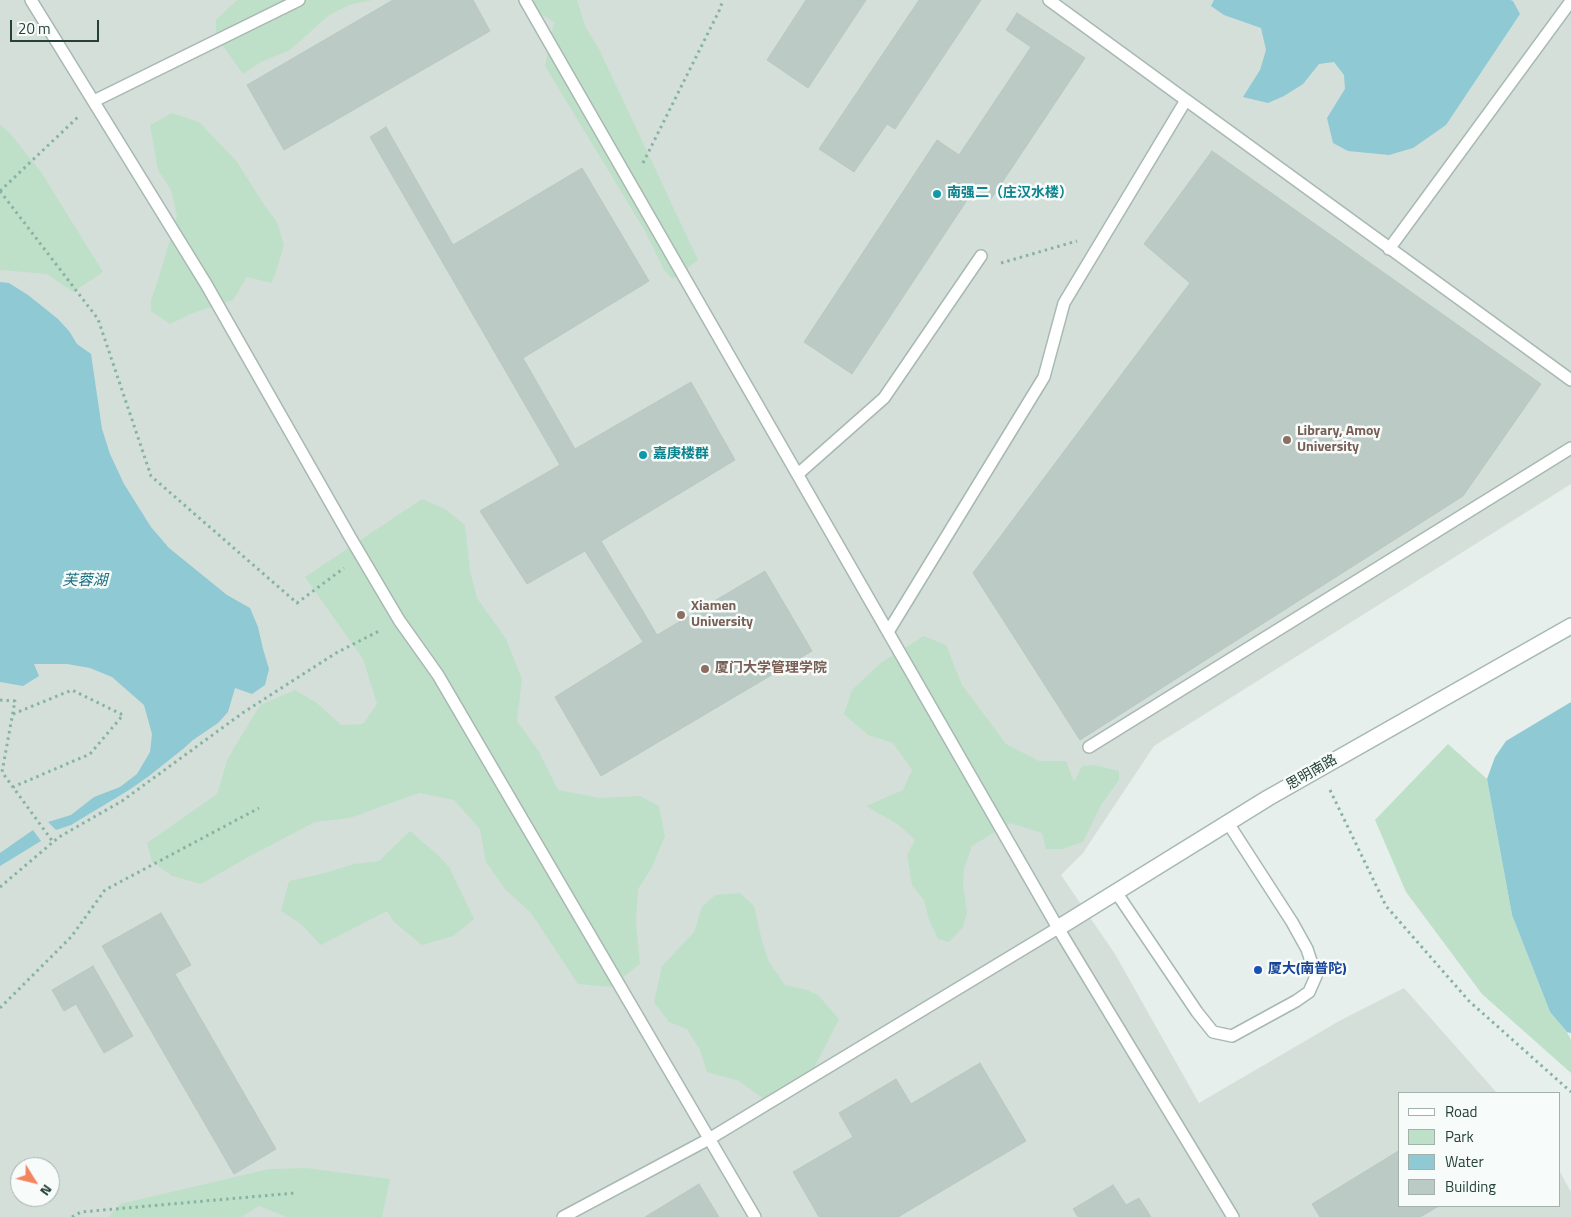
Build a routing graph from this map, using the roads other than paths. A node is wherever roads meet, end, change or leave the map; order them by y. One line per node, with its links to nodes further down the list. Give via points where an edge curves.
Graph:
1 (30, 0): 6 (lane)
2 (299, 0): 6 (lane)
3 (525, 0): 12 (lane)
4 (1049, 0): 7 (lane)
5 (1571, 1): 8 (lane)
6 (94, 101): 19 (lane, via 206,284 399,620 438,675)
7 (1190, 103): 8 (lane); 14 (lane, via 1186,100 1064,303 1044,377)
8 (1389, 248): 10 (lane)
9 (981, 256): 12 (lane, via 884,398)
10 (1571, 380)
11 (1571, 448): 15 (lane)
12 (798, 474): 14 (lane)
13 (1571, 626): 16 (street, 思明南路)
14 (888, 632): 18 (lane)
15 (1089, 747)
16 (1228, 823): 17 (street, 思明南路); 17 (lane, via 1307,949 1316,976 1310,992 1296,1001 1232,1036 1213,1032)
17 (1116, 892): 18 (street, 思明南路)
18 (1058, 928): 19 (lane); 22 (lane)
19 (709, 1139): 20 (lane); 21 (lane)
20 (563, 1217)
21 (755, 1217)
22 (1233, 1217)

